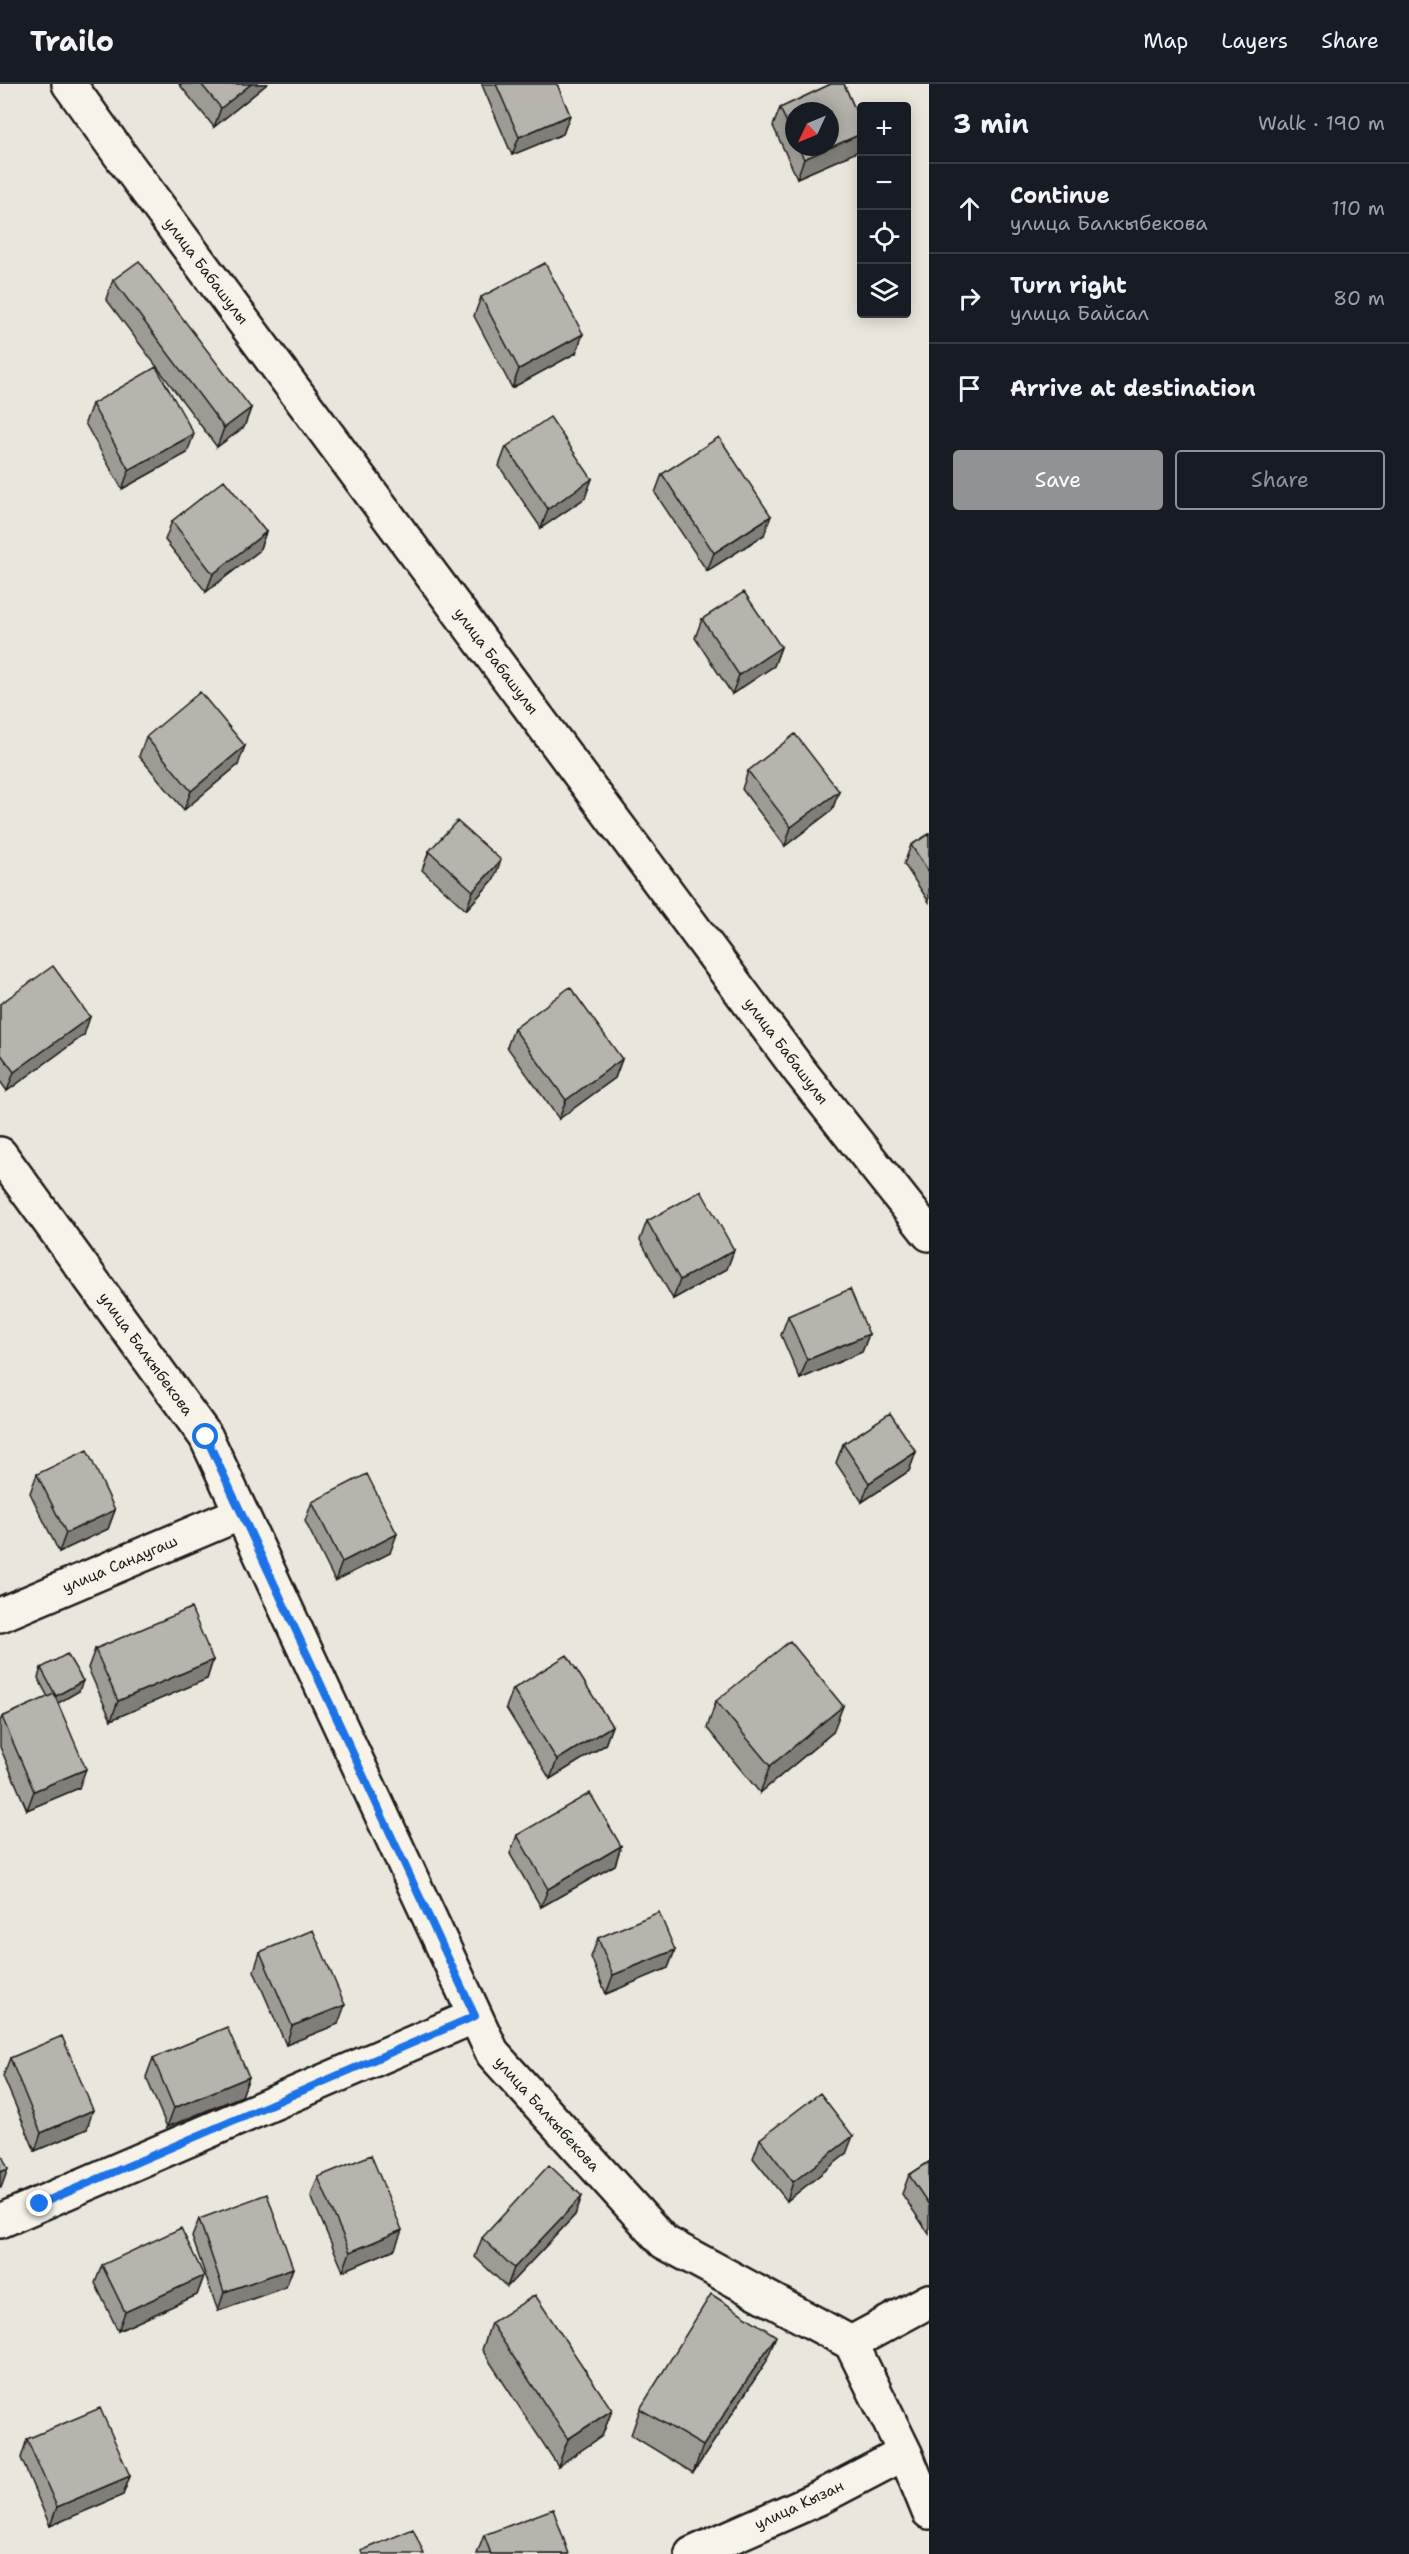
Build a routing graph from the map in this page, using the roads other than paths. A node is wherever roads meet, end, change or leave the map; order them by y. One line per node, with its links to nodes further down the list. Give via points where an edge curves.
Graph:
1 (69, 84): 3 (street, улица Бабашулы, via 799,1070)
2 (0, 1154): 4 (street, улица Балкыбекова, via 206,1437)
3 (929, 1234)
4 (241, 1512): 5 (street, улица Сандугаш); 6 (street, улица Балкыбекова)
5 (0, 1615)
6 (475, 2016): 7 (street); 9 (street, улица Балкыбекова, via 493,2054 664,2242)
7 (0, 2222)
8 (929, 2301): 9 (street)
9 (851, 2343): 10 (street)
10 (905, 2453): 11 (street); 12 (street, улица Кызан, via 819,2498)
11 (929, 2512)
12 (692, 2554)

